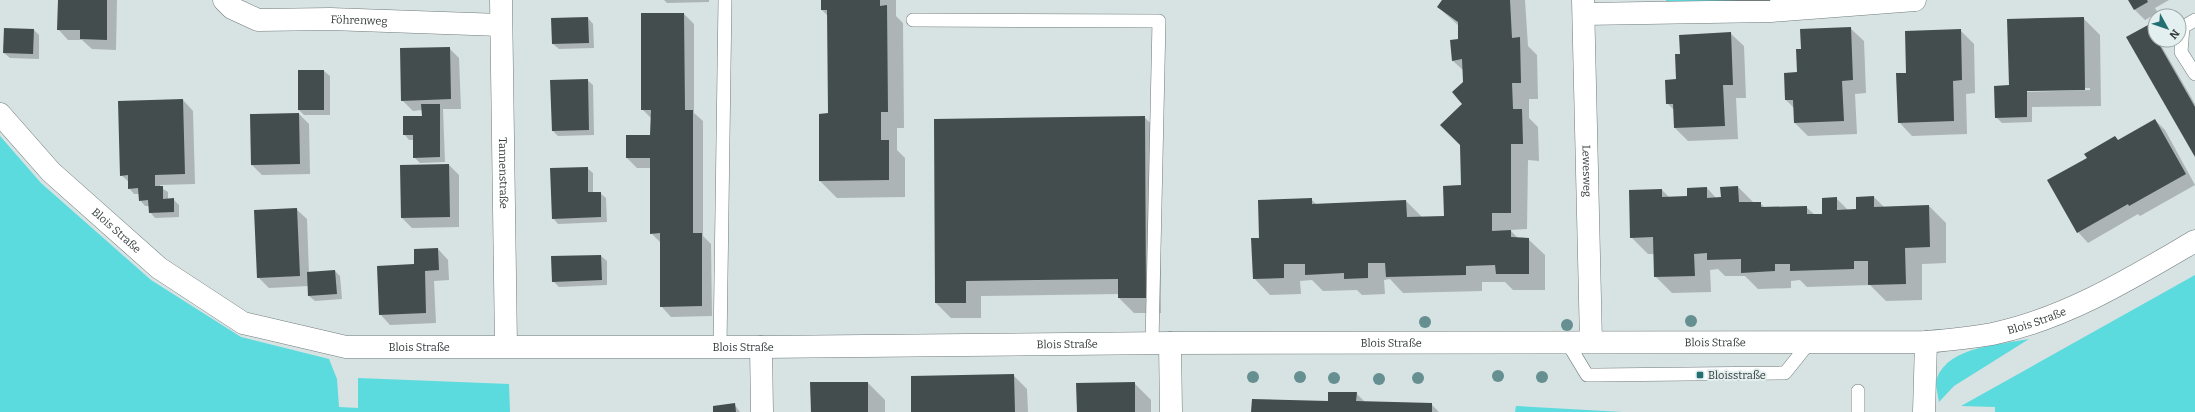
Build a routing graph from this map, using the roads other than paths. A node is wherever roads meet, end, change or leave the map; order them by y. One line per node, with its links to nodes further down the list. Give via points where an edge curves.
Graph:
1 (224, 0): 8 (street, Föhrenweg, via 232,8 258,20 330,19)
2 (502, 0): 8 (street, Tannenstraße)
3 (725, 0): 18 (lane)
4 (1915, 0): 5 (street, via 1771,11)
5 (1583, 7): 13 (street, Lewesweg)
6 (914, 20): 15 (lane, via 1159,21)
7 (2195, 20): 9 (lane, via 2183,27 2180,52)
8 (501, 25): 17 (street, Tannenstraße)
9 (2195, 74)
10 (0, 114): 17 (street, Blois Straße, via 51,172 158,268 243,323 346,347)
11 (2195, 241): 14 (street, Blois Straße, via 2124,282 2050,317 1992,334)
12 (1567, 342): 13 (street, Blois Straße); 15 (street, Blois Straße); 16 (lane, via 1587,375 1785,373)
13 (1591, 342): 16 (street, Blois Straße)
14 (1926, 342): 16 (street, Blois Straße); 24 (street)
15 (1161, 343): 19 (street, Blois Straße); 22 (street)
16 (1809, 343)
17 (506, 346): 18 (street, Blois Straße)
18 (720, 347): 19 (street, Blois Straße)
19 (761, 347): 21 (street)
20 (1858, 391): 23 (lane)
21 (762, 412)
22 (1171, 412)
23 (1858, 412)
24 (1924, 412)

